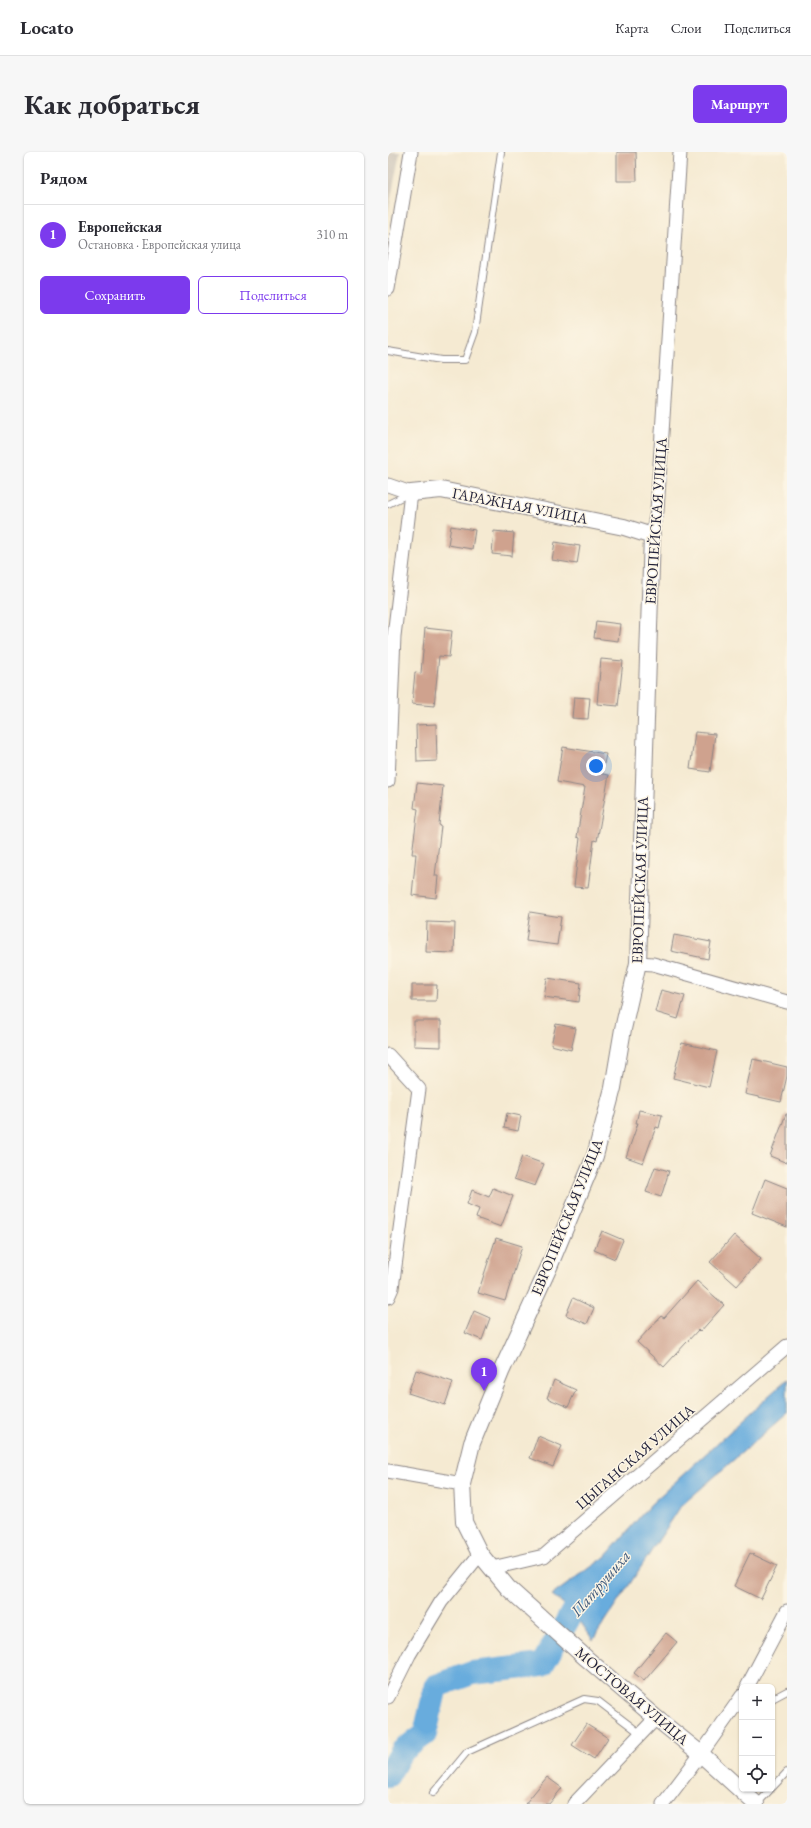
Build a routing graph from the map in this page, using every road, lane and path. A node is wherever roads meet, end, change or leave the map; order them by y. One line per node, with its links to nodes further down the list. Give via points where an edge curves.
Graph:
1 (411, 152): 4 (street)
2 (500, 152): 5 (lane, via 475,332 465,360 441,360)
3 (680, 152): 9 (street, ЕВРОПЕЙСКАЯ УЛИЦА, via 657,511)
4 (388, 284)
5 (388, 351)
6 (388, 485): 7 (street, ГАРАЖНАЯ УЛИЦА)
7 (411, 493): 8 (lane); 9 (street, ГАРАЖНАЯ УЛИЦА, via 441,490 624,527); 10 (street)
8 (388, 504)
9 (652, 536): 12 (street, ЕВРОПЕЙСКАЯ УЛИЦА)
10 (391, 635): 11 (street)
11 (388, 781)
12 (638, 963): 13 (street, via 653,964); 18 (street, ЕВРОПЕЙСКАЯ УЛИЦА, via 613,1088 595,1156 472,1443)
13 (787, 1002)
14 (388, 1055): 15 (street, via 419,1089 392,1288)
15 (388, 1297)
16 (787, 1346): 20 (street, ЦЫГАНСКАЯ УЛИЦА, via 544,1556)
17 (388, 1470): 18 (street)
18 (462, 1484): 19 (street, ЕВРОПЕЙСКАЯ УЛИЦА, via 464,1522)
19 (480, 1554): 20 (street, ЕВРОПЕЙСКАЯ УЛИЦА); 25 (street, via 441,1602 409,1655)
20 (492, 1568): 21 (street, ЕВРОПЕЙСКАЯ УЛИЦА)
21 (508, 1588): 28 (street, МОСТОВАЯ УЛИЦА)
22 (787, 1611): 23 (street)
23 (748, 1684)
24 (787, 1691): 26 (lane)
25 (388, 1697)
26 (775, 1697)
27 (739, 1700): 30 (street)
28 (656, 1718): 29 (street); 30 (street, МОСТОВАЯ УЛИЦА)
29 (641, 1734): 34 (lane, via 598,1701 584,1699 467,1752); 35 (street)
30 (701, 1754): 36 (street); 37 (street, МОСТОВАЯ УЛИЦА)
31 (787, 1772): 32 (lane)
32 (775, 1784)
33 (768, 1792): 37 (lane)
34 (433, 1793)
35 (574, 1804)
36 (663, 1804)
37 (757, 1804)

